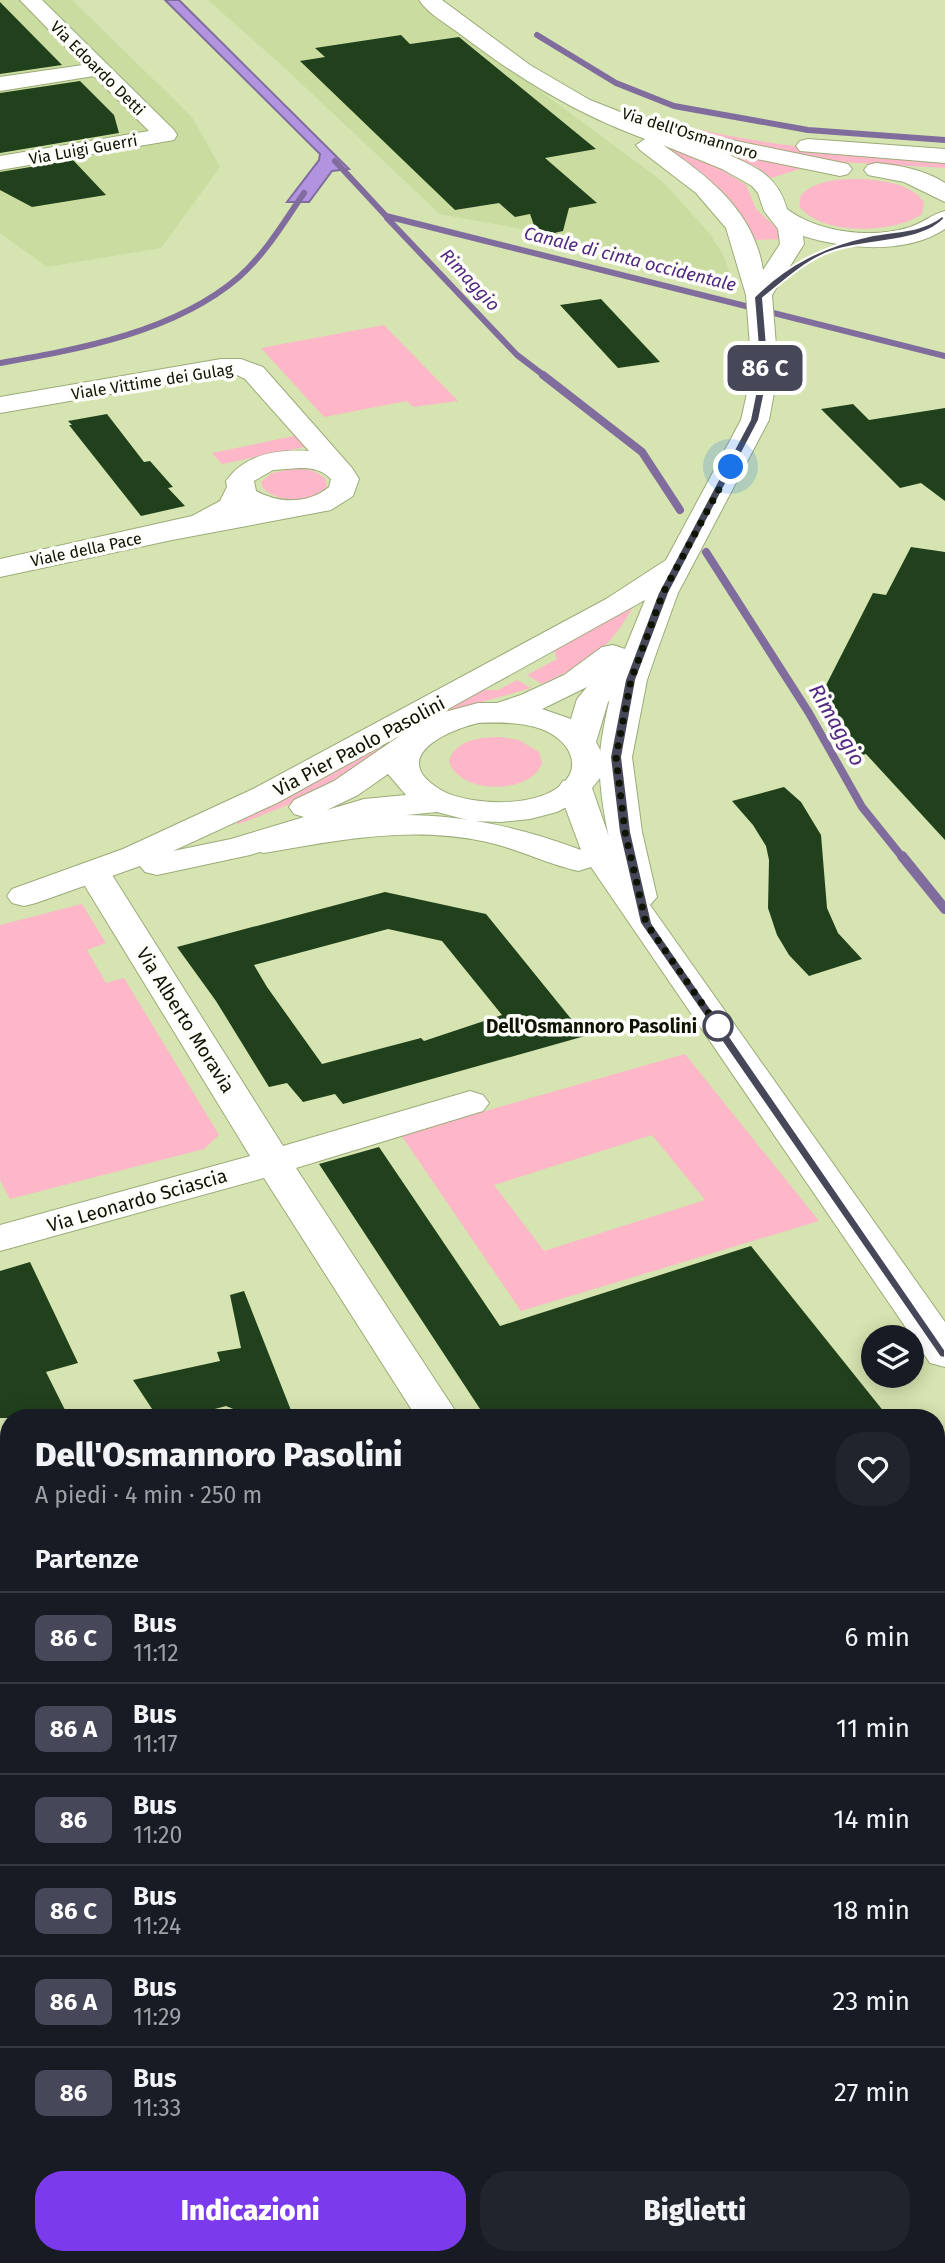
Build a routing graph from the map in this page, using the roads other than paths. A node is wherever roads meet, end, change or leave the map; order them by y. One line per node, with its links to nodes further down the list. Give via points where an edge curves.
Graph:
1 (429, 0): 7 (main road, Via dell'Osmannoro, via 536,78)
2 (447, 0): 4 (main road, Via dell'Osmannoro)
3 (27, 6): 5 (main road, Via Edoardo Detti)
4 (532, 57): 9 (main road, via 616,102 704,128 795,144); 11 (main road, Via dell'Osmannoro, via 565,83 628,115 747,152)
5 (98, 69): 6 (main road); 8 (main road, Via Edoardo Detti)
6 (0, 85)
7 (613, 119): 15 (main road, Via dell'Osmannoro, via 735,166); 19 (main road, via 700,185 730,218 746,244)
8 (166, 135): 10 (main road, Via Luigi Guerri)
9 (945, 156)
10 (0, 163)
11 (839, 169): 13 (main road, Via dell'Osmannoro); 15 (main road, Via dell'Osmannoro, via 789,180)
12 (945, 172): 13 (main road)
13 (899, 173): 14 (main road, Via dell'Osmannoro, via 924,181)
14 (945, 195)
15 (772, 196): 17 (main road, Via dell'Osmannoro, via 772,205)
16 (945, 218): 18 (main road, via 915,233)
17 (784, 219): 18 (main road, via 828,235); 19 (main road, Via dell'Osmannoro, via 792,244)
18 (872, 238): 19 (main road, via 824,251 802,263)
19 (759, 304): 25 (main road, via 765,371 755,420)
20 (0, 405): 21 (main road, Viale Vittime dei Gulag, via 241,367 254,373)
21 (342, 474): 22 (main road, Viale della Pace, via 316,461 276,460 245,473); 23 (main road, via 345,485 338,495)
22 (240, 489): 23 (main road, via 250,500 271,507); 24 (main road, Viale della Pace, via 236,501 221,514)
23 (310, 506): 24 (main road, Viale della Pace)
24 (172, 531): 26 (main road, Viale della Pace)
25 (683, 556): 27 (main road); 39 (main road, Via Pier Paolo Pasolini, via 617,605 265,796 135,856)
26 (0, 568)
27 (663, 593): 28 (main road); 29 (main road, via 622,645 584,677)
28 (641, 651): 30 (main road, via 593,699); 40 (main road, via 616,757 625,832)
29 (501, 713): 30 (main road, via 548,721); 31 (main road, via 447,720)
30 (580, 741): 32 (main road, via 589,765)
31 (411, 743): 33 (main road, via 404,759 407,775 419,790); 37 (main road, Via Pier Paolo Pasolini, via 346,788 272,822)
32 (575, 788): 34 (main road, via 537,807); 38 (main road, via 596,845)
33 (441, 802): 34 (main road); 35 (main road, Via Pier Paolo Pasolini, via 364,809)
34 (484, 812): 36 (main road, via 538,833)
35 (238, 848): 36 (main road, Via Pier Paolo Pasolini, via 382,825 428,824 511,837); 37 (main road, Via Pier Paolo Pasolini)
36 (578, 861): 38 (main road)
37 (83, 881): 39 (main road, Via Pier Paolo Pasolini); 42 (main road, Via Alberto Moravia)
38 (623, 891): 40 (main road)
39 (12, 899)
40 (646, 923): 44 (main road)
41 (470, 1103): 42 (main road)
42 (273, 1162): 43 (main road, Via Leonardo Sciascia); 45 (main road, Via Alberto Moravia)
43 (0, 1238)
44 (945, 1353)
45 (433, 1409)

